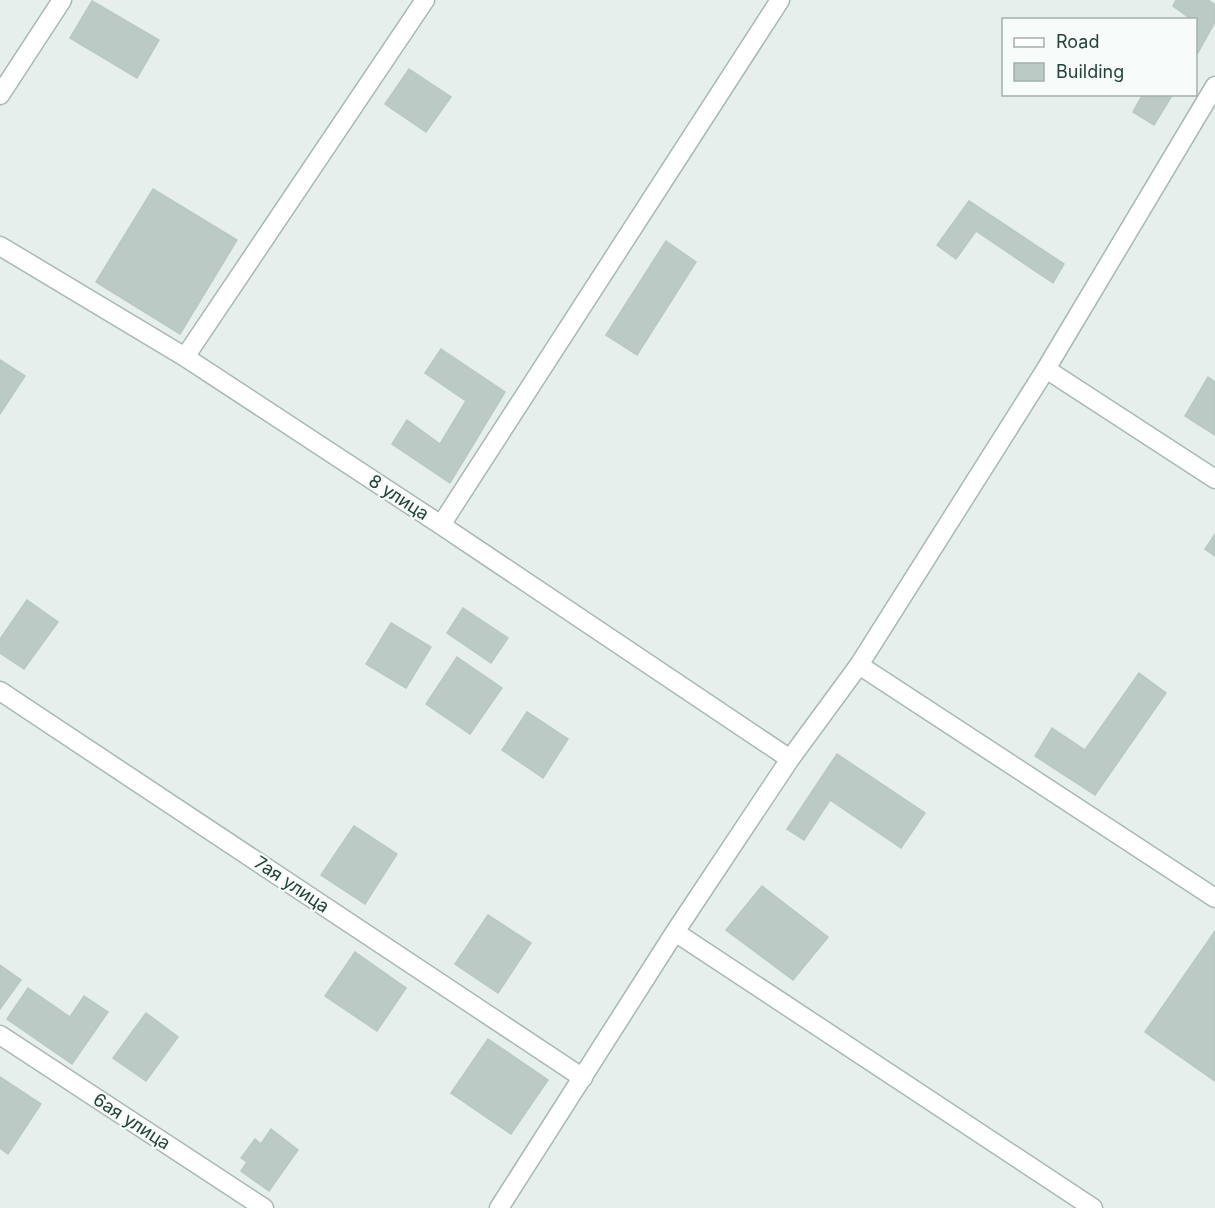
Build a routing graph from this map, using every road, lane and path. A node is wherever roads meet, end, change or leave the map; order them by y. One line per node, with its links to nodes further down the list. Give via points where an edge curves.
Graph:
1 (62, 0): 5 (street)
2 (425, 0): 7 (street)
3 (780, 0): 10 (street)
4 (1215, 86): 8 (street)
5 (0, 95)
6 (0, 246): 7 (street, 8 улица)
7 (185, 357): 10 (street, 8 улица)
8 (1046, 369): 9 (street); 11 (street)
9 (1215, 479)
10 (441, 525): 13 (street, 8 улица)
11 (859, 666): 13 (street); 14 (street)
12 (0, 691): 17 (street, 7ая улица)
13 (790, 759): 15 (street)
14 (1215, 898)
15 (675, 932): 17 (street); 20 (street)
16 (0, 1035): 18 (street, 6ая улица)
17 (583, 1078): 19 (street)
18 (264, 1208)
19 (499, 1208)
20 (1093, 1208)

